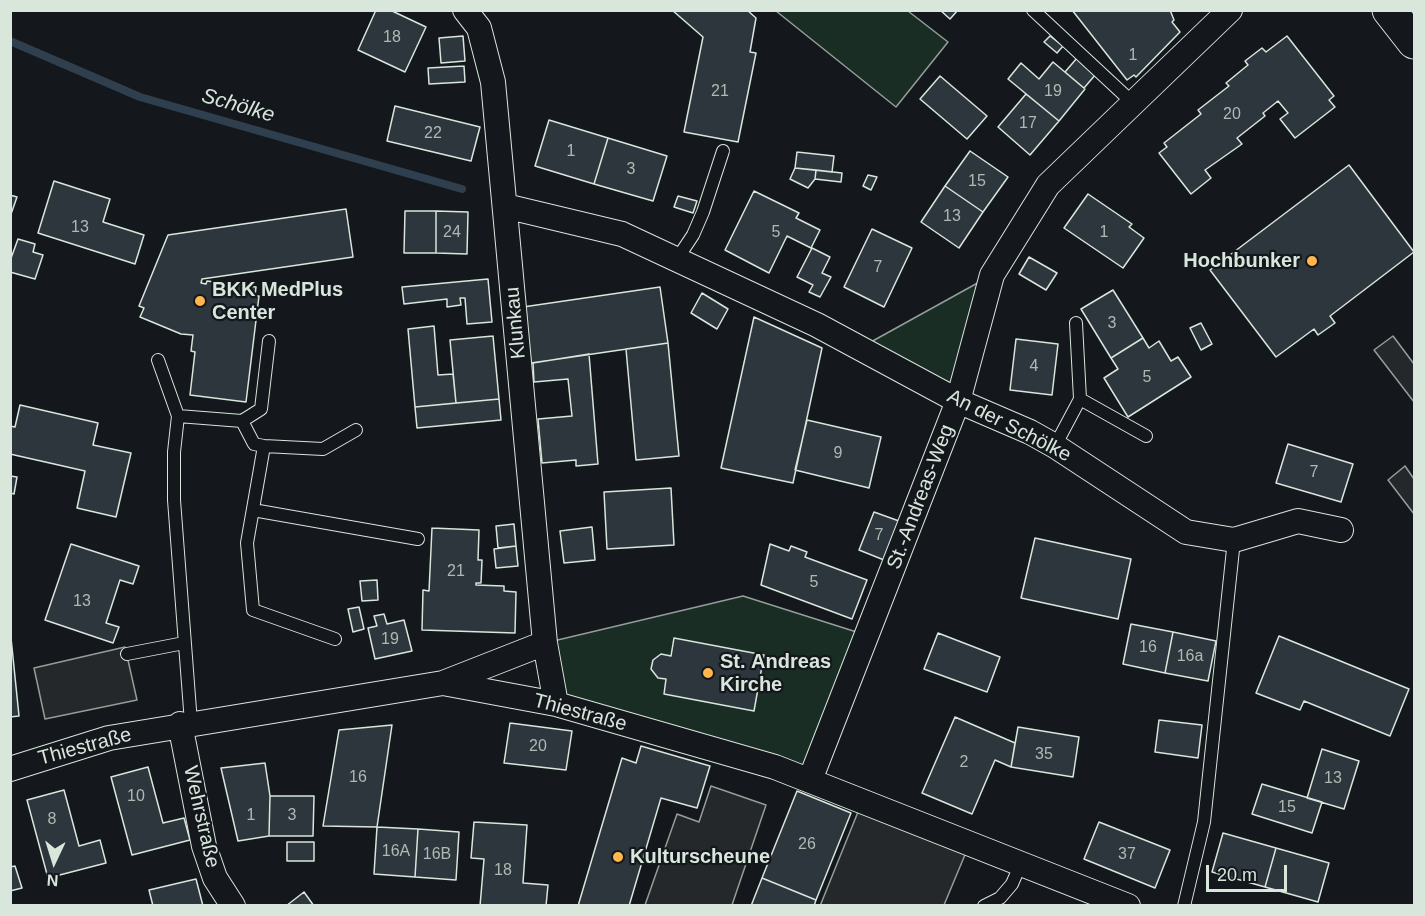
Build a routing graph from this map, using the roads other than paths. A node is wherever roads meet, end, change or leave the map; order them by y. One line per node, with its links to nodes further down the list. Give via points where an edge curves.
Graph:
1 (465, 10): 8 (street, Klunkau, via 479,28 493,82)
2 (1033, 10): 6 (lane)
3 (1389, 10): 5 (street)
4 (1221, 13): 6 (street, St.-Andreas-Weg)
5 (1414, 42)
6 (1133, 103): 14 (street, St.-Andreas-Weg, via 1048,185 992,276)
7 (723, 151): 9 (lane, via 703,212)
8 (505, 206): 9 (street, An der Schölke, via 622,234); 27 (street, Klunkau)
9 (677, 259): 14 (street, An der Schölke, via 817,325)
10 (1076, 323): 13 (lane)
11 (269, 341): 16 (lane, via 261,409)
12 (158, 360): 15 (lane)
13 (1080, 399): 18 (lane); 20 (lane)
14 (958, 401): 20 (street, An der Schölke); 33 (street, St.-Andreas-Weg)
15 (178, 416): 16 (lane); 26 (lane, via 174,500)
16 (242, 421): 19 (lane, via 255,444)
17 (356, 430): 19 (lane, via 322,449)
18 (1146, 436)
19 (264, 446): 21 (lane)
20 (1055, 446): 24 (street, An der Schölke, via 1186,532)
21 (253, 510): 23 (lane); 25 (lane, via 247,543 253,610)
22 (1341, 530): 24 (street, via 1298,521)
23 (418, 539)
24 (1234, 540): 38 (lane, via 1204,822)
25 (335, 639)
26 (184, 643): 28 (lane); 31 (lane)
27 (544, 643): 29 (street); 30 (street, Klunkau)
28 (127, 654)
29 (443, 683): 30 (street, Thiestraße); 31 (street, Thiestraße)
30 (556, 705): 33 (street, Thiestraße)
31 (186, 723): 32 (street, Thiestraße, via 109,738); 35 (street, Wehrstraße, via 204,846 215,878)
32 (10, 769)
33 (810, 780): 34 (street, Thiestraße)
34 (1021, 863): 36 (lane, via 1012,884 1000,898); 37 (street, Thiestraße)
35 (233, 906)
36 (984, 906)
37 (1128, 906)
38 (1184, 906)

